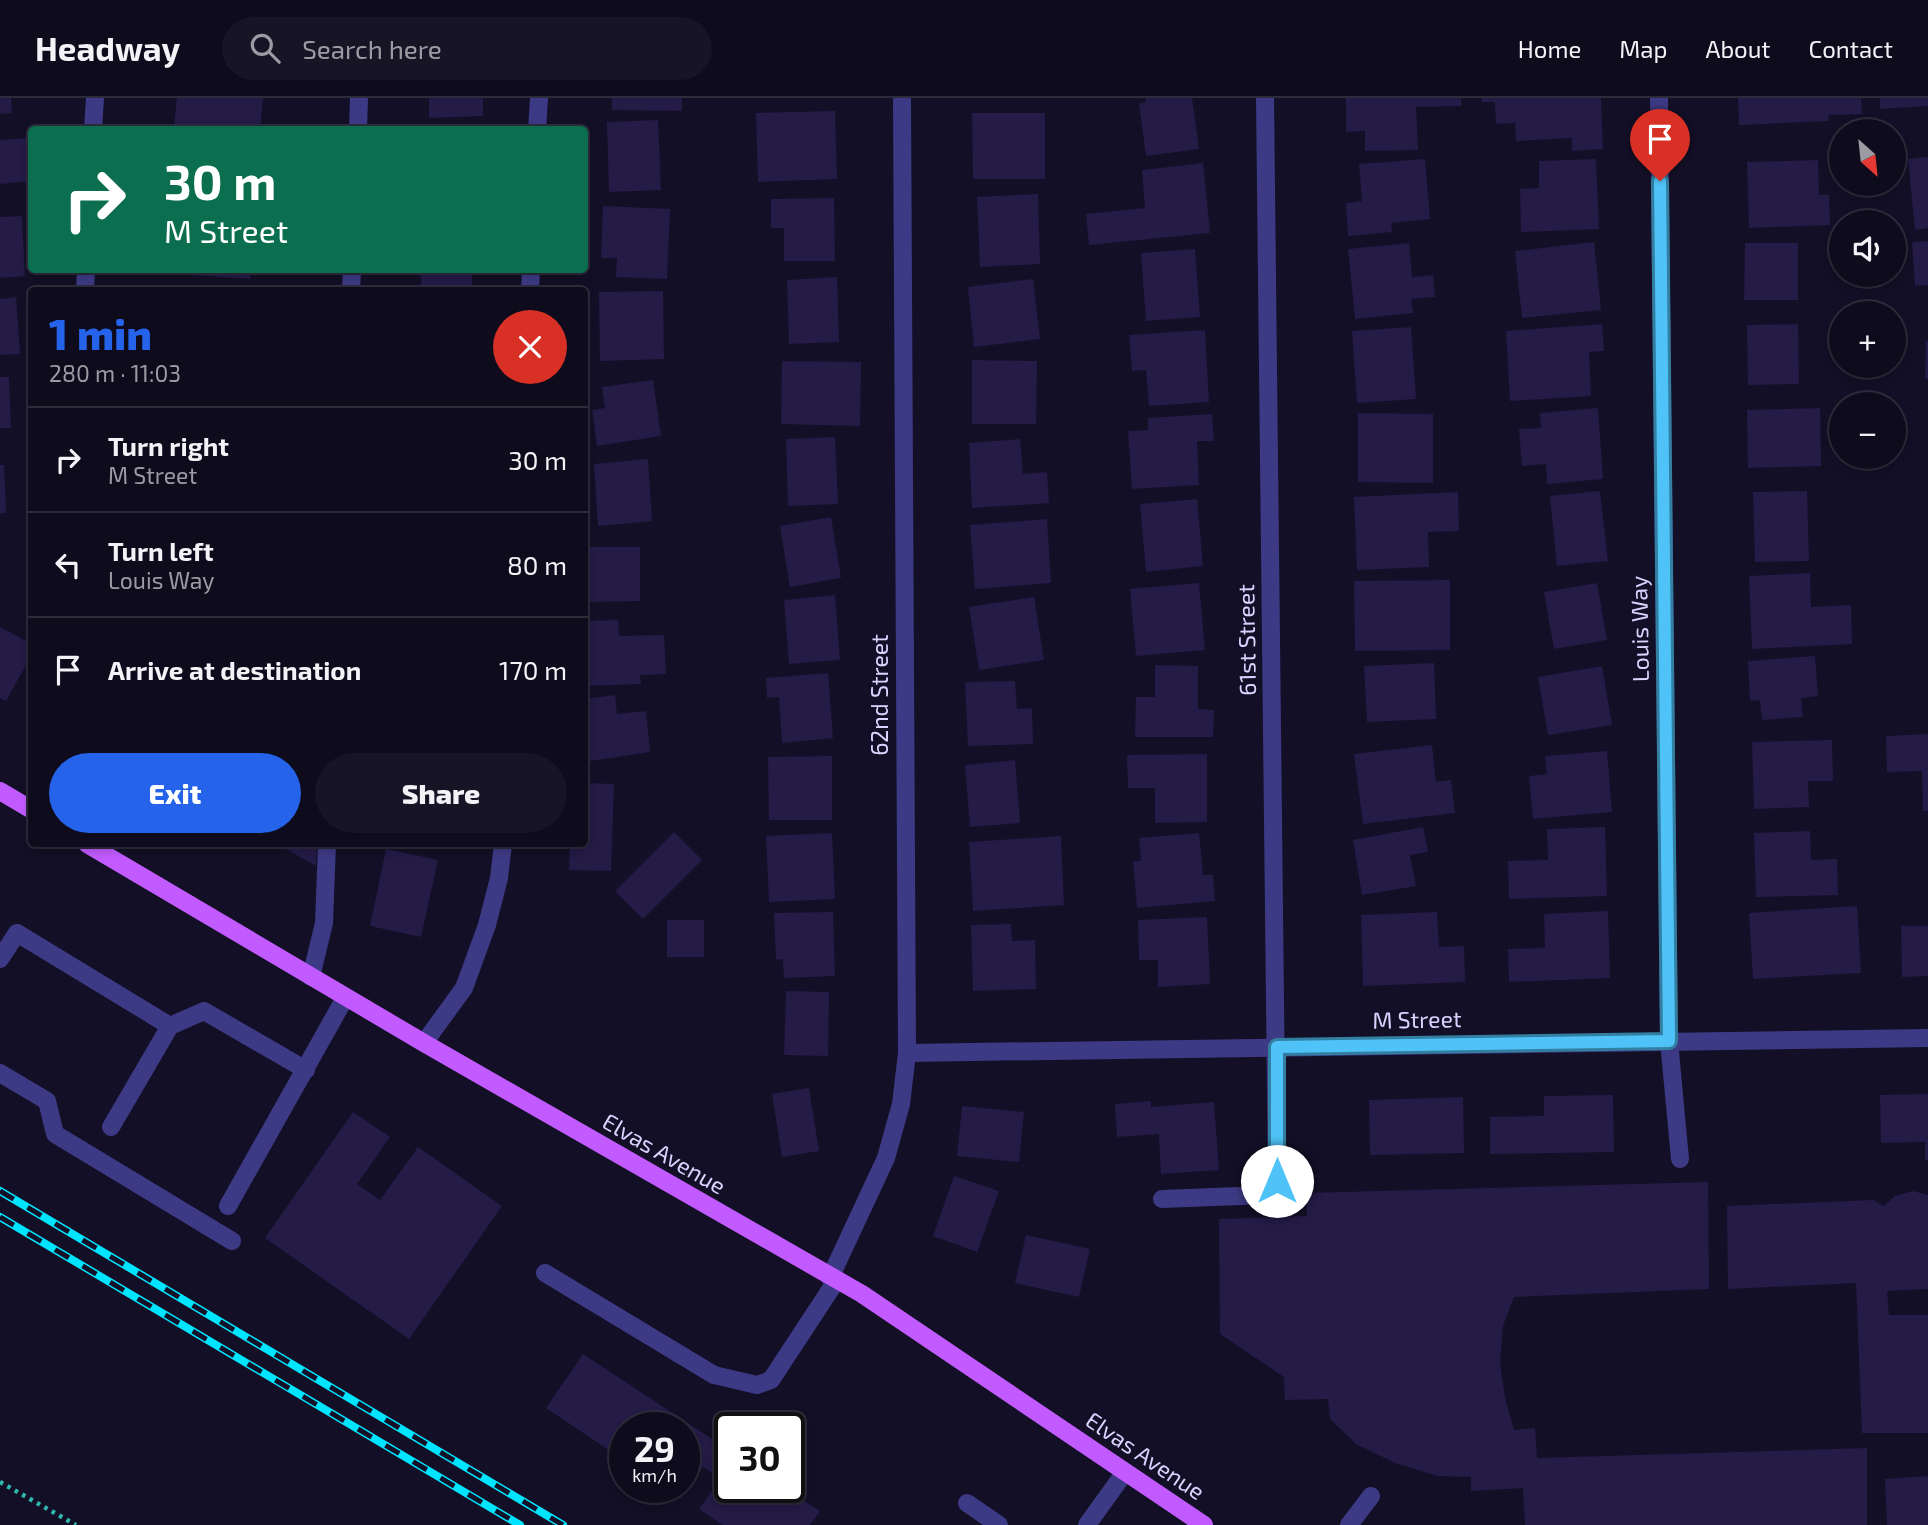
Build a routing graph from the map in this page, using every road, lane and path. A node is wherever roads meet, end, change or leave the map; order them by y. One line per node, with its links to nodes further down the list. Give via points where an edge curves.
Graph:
1 (95, 98): 7 (street)
2 (359, 98): 8 (street)
3 (539, 98): 9 (street)
4 (902, 98): 23 (street, 62nd Street)
5 (1265, 98): 22 (street, 61st Street)
6 (1659, 98): 20 (street, Louis Way)
7 (93, 126)
8 (358, 126)
9 (537, 126)
10 (0, 791): 11 (main road)
11 (28, 808)
12 (92, 847): 16 (main road, Elvas Avenue)
13 (327, 847): 16 (street, via 324,923)
14 (503, 847): 21 (street, via 487,925 464,988)
15 (0, 960): 18 (street, via 17,933)
16 (311, 977): 17 (main road, Elvas Avenue)
17 (345, 998): 21 (main road, Elvas Avenue); 24 (street)
18 (170, 1026): 24 (street, via 204,1011); 26 (street)
19 (1928, 1038): 20 (street, M Street)
20 (1669, 1041): 22 (street, M Street); 27 (street, Louis Way)
21 (424, 1043): 32 (main road, Elvas Avenue)
22 (1277, 1047): 23 (street, M Street); 28 (street, 61st Street, via 1277,1181 1266,1195)
23 (907, 1053): 32 (street, 62nd Street, via 901,1104 886,1158)
24 (306, 1070): 29 (street)
25 (0, 1073): 30 (street, via 47,1101 55,1135)
26 (111, 1127)
27 (1680, 1159)
28 (1162, 1199)
29 (228, 1206)
30 (232, 1241)
31 (545, 1273): 32 (street, 62nd Street, via 714,1375 757,1385 771,1380)
32 (833, 1279): 33 (main road, Elvas Avenue)
33 (1125, 1472): 39 (street); 40 (main road, Elvas Avenue)
34 (0, 1482): 37 (path)
35 (1371, 1496): 41 (street)
36 (967, 1503): 38 (street)
37 (76, 1525)
38 (999, 1525)
39 (1087, 1525)
40 (1204, 1525)
41 (1349, 1525)

